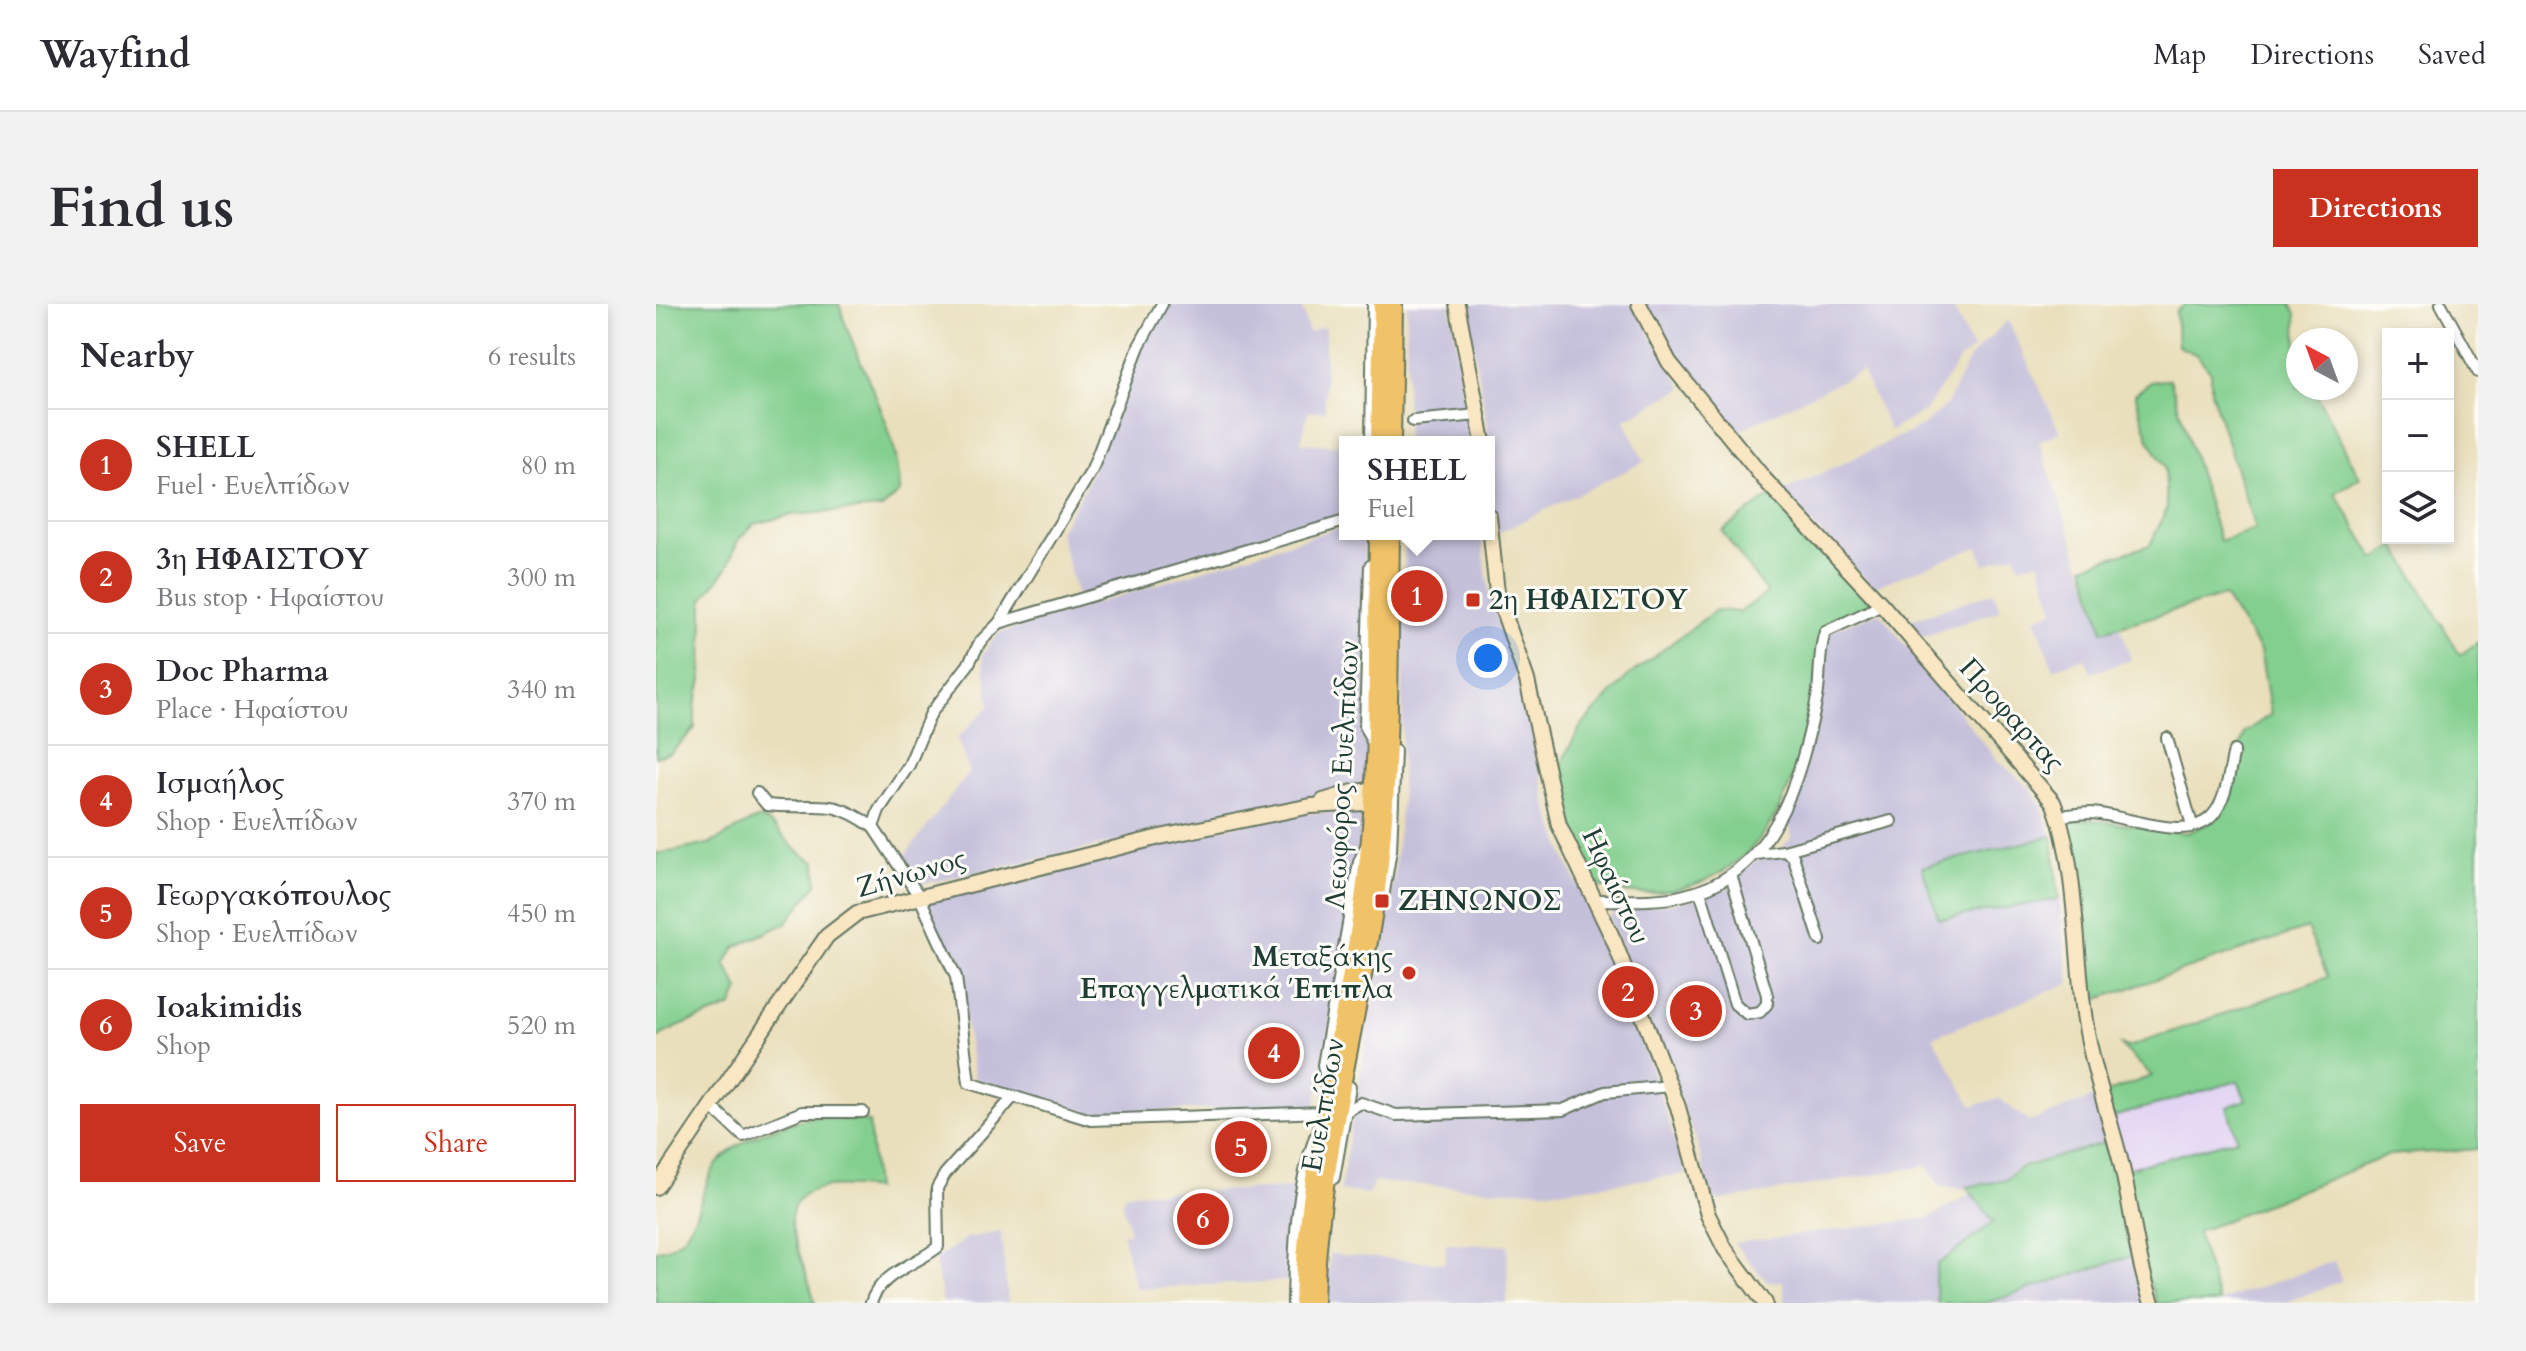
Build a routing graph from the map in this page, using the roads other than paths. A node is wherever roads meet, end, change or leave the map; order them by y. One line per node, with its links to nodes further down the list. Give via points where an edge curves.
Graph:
1 (1162, 304): 23 (street, via 1139,346 1092,470)
2 (1373, 304): 13 (street)
3 (1382, 304): 14 (main road)
4 (1394, 304): 10 (main road)
5 (1402, 304): 10 (street)
6 (1457, 304): 11 (street)
7 (1639, 304): 22 (street, Προφαρτας, via 1669,362 1765,480)
8 (2441, 304): 9 (street)
9 (2478, 372)
10 (1396, 384): 15 (main road); 16 (street)
11 (1478, 415): 12 (street); 17 (street)
12 (1413, 421)
13 (1371, 436)
14 (1379, 436)
15 (1392, 436)
16 (1399, 436)
17 (1482, 436)
18 (1339, 523): 23 (street)
19 (1382, 540): 24 (main road, Λεωφόρος Ευελπίδων)
20 (1397, 540): 24 (street)
21 (1491, 540): 39 (street, Ηφαίστου, via 1497,593 1527,680 1556,813)
22 (1882, 605): 30 (street, Προφαρτας, via 2002,745 2045,787); 35 (street, via 1825,632 1802,765 1790,800)
23 (999, 623): 33 (street, via 931,713)
24 (1382, 631): 25 (main road, Λεωφόρος Ευελπίδων); 29 (main road, Λεωφόρος Ευελπίδων, via 1375,748)
25 (1392, 707): 29 (main road, Λεωφόρος Ευελπίδων); 41 (street, Ευελπίδων, via 1391,850)
26 (2167, 738): 32 (street)
27 (2234, 751): 32 (street, via 2211,817)
28 (757, 793): 33 (street, via 767,805 829,803)
29 (1378, 796): 38 (street, Ζήνωνος, via 1123,845); 41 (main road, Λεωφόρος Ευελπίδων, via 1380,868); 46 (main road, Λεωφόρος Ευελπίδων)
30 (2059, 816): 32 (street, via 2092,813 2170,827); 55 (street, Προφαρτας, via 2083,1009)
31 (1891, 821): 34 (street)
32 (2192, 825)
33 (873, 827): 38 (street)
34 (1784, 851): 35 (street); 40 (street, via 1793,856)
35 (1756, 854): 36 (street)
36 (1731, 875): 37 (street); 37 (street, via 1767,995 1760,1012 1747,1014 1735,1004)
37 (1700, 891): 39 (street, via 1668,899)
38 (919, 896): 43 (street, via 956,977 969,1083); 44 (street, Ζήνωνος, via 857,913 827,936)
39 (1596, 900): 42 (street, Ηφαίστου)
40 (1820, 940)
41 (1366, 978): 47 (street, Ευελπίδων); 52 (main road, Λεωφόρος Ευελπίδων, via 1322,1198)
42 (1671, 1086): 47 (street, via 1605,1092 1563,1110 1396,1115 1361,1103); 54 (street, Ηφαίστου, via 1708,1215 1725,1249)
43 (1014, 1096): 46 (street, via 1091,1120); 49 (street, via 937,1188 938,1247 880,1283)
44 (711, 1106): 45 (street, via 743,1136 802,1112); 48 (street, Ζήνωνος)
45 (863, 1112)
46 (1324, 1112): 50 (street, Ευελπίδων, via 1306,1161); 51 (main road, Λεωφόρος Ευελπίδων, via 1308,1209)
47 (1345, 1112): 53 (street, Ευελπίδων, via 1327,1221)
48 (656, 1187)
49 (871, 1303)
50 (1293, 1303)
51 (1303, 1303)
52 (1315, 1303)
53 (1322, 1303)
54 (1765, 1303)
55 (2152, 1303)

